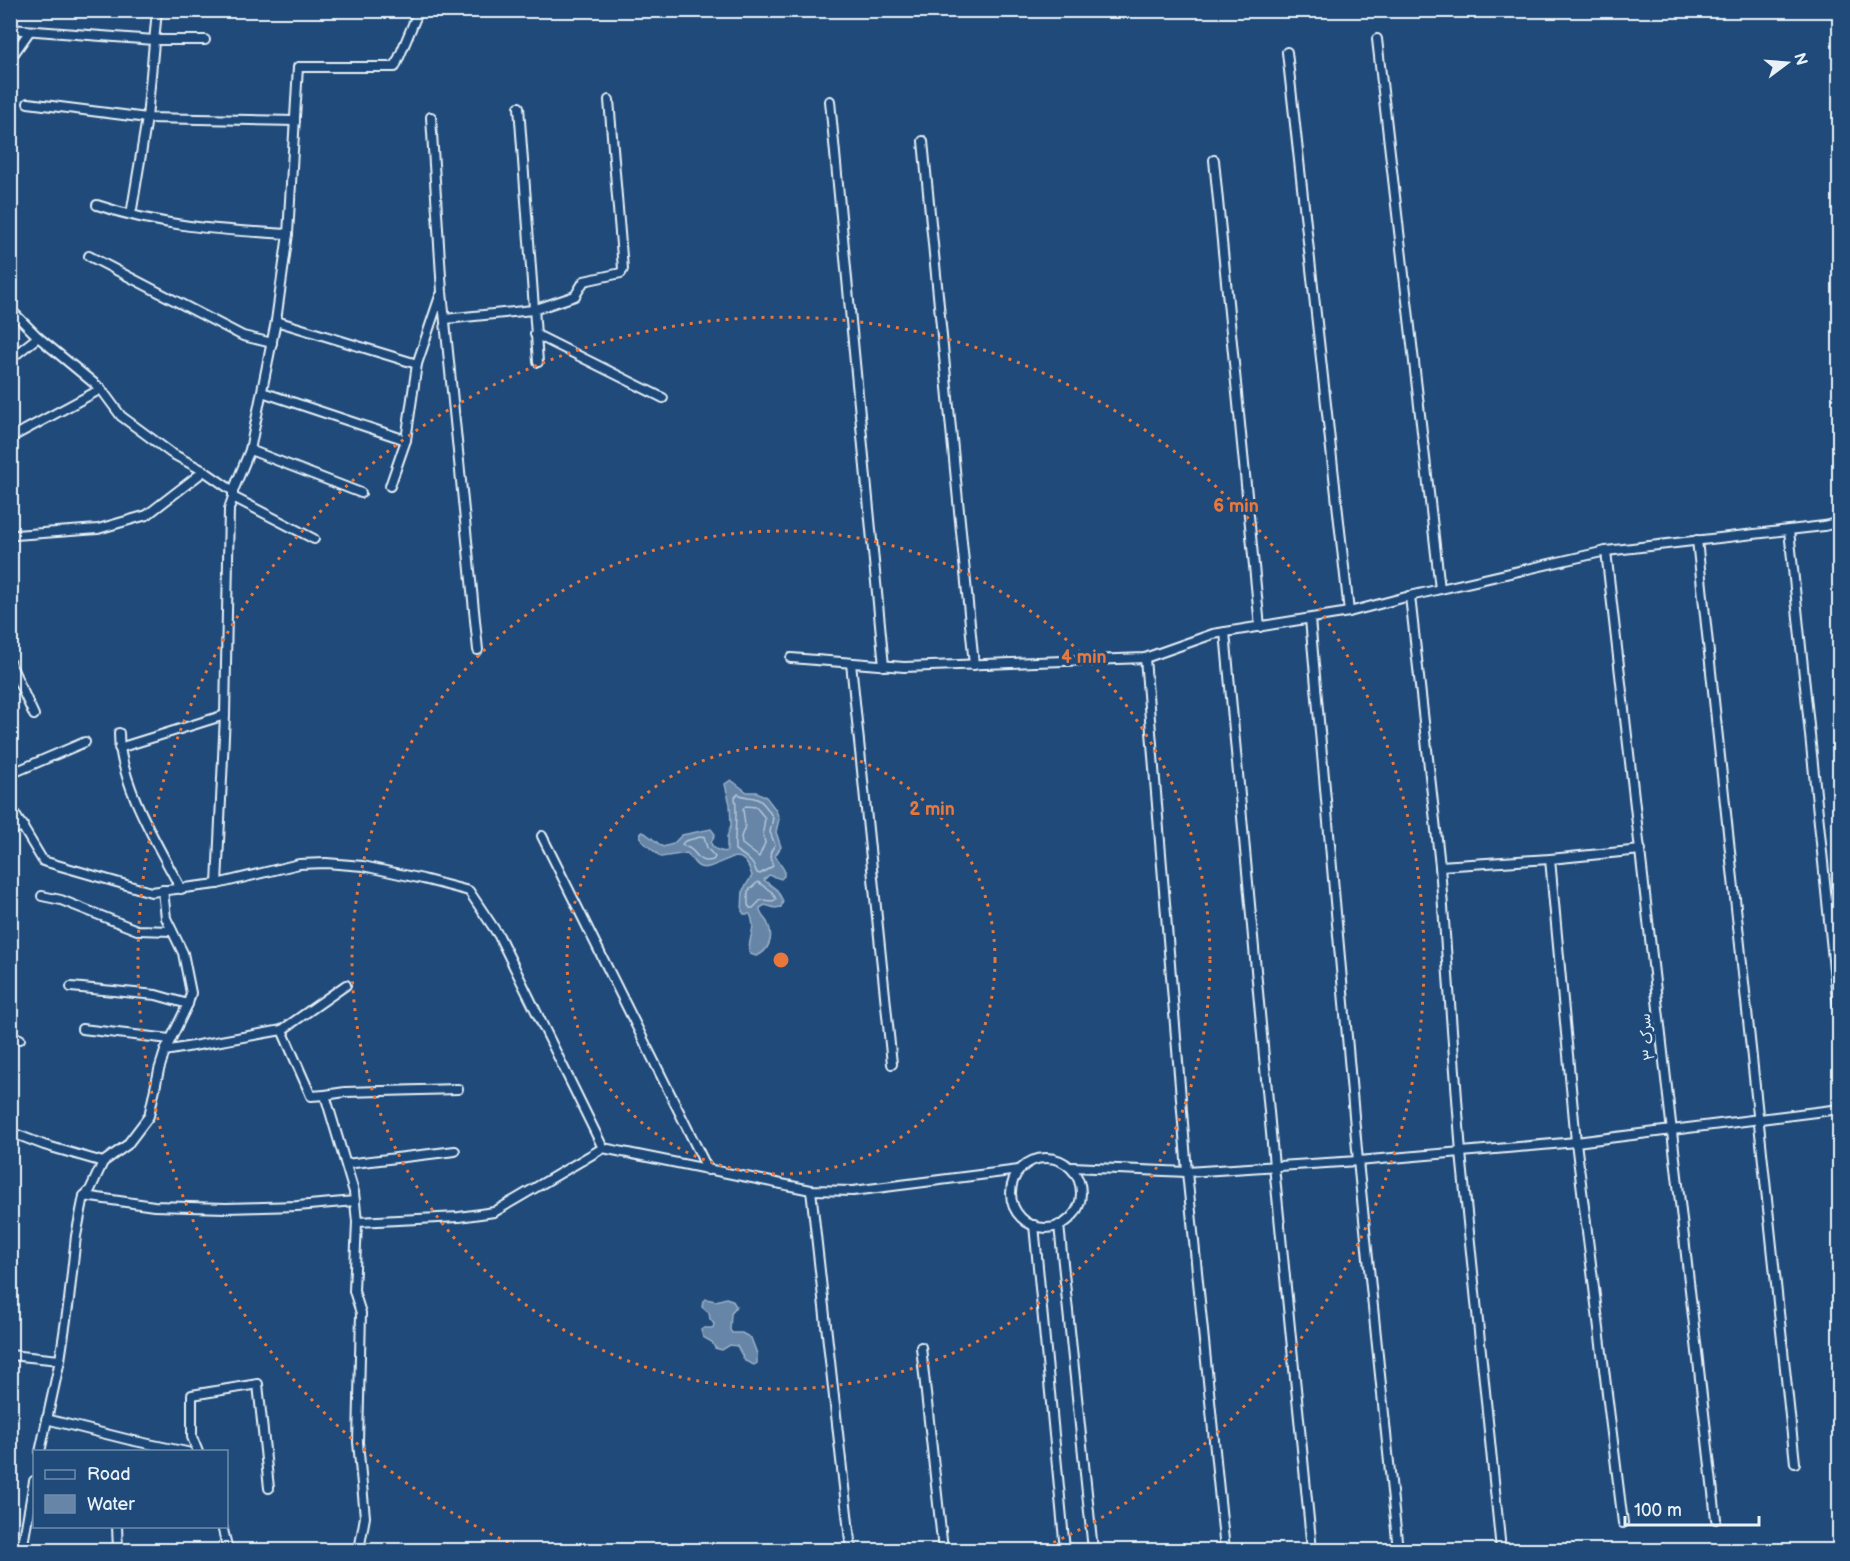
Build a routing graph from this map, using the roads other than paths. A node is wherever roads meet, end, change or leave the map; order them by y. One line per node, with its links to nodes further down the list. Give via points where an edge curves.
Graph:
1 (157, 10): 6 (street)
2 (419, 10): 16 (street, via 395,68 298,67)
3 (10, 29): 4 (street)
4 (29, 32): 6 (street); 9 (street)
5 (1377, 39): 50 (street)
6 (154, 40): 7 (street); 15 (street)
7 (205, 40)
8 (1287, 52): 52 (street)
9 (10, 59)
10 (609, 100): 25 (street, via 623,269 618,274 584,281 575,296)
11 (830, 101): 62 (street)
12 (28, 103): 15 (street)
13 (519, 107): 25 (street)
14 (431, 117): 23 (street)
15 (147, 118): 16 (street); 20 (street)
16 (295, 121): 21 (street)
17 (923, 141): 61 (street)
18 (1214, 160): 54 (street)
19 (97, 205): 21 (street, via 172,225)
20 (132, 209)
21 (288, 234): 27 (street)
22 (89, 256): 30 (street, via 243,336)
23 (442, 291): 26 (street); 33 (street)
24 (10, 309): 29 (street)
25 (533, 310): 26 (street); 28 (street)
26 (445, 319): 56 (street)
27 (276, 321): 30 (street); 33 (street)
28 (535, 334): 32 (street); 36 (street)
29 (38, 337): 31 (street); 34 (street)
30 (272, 343): 35 (street)
31 (10, 359)
32 (538, 362)
33 (417, 364): 38 (street)
34 (101, 389): 37 (street); 40 (street, via 122,416 171,453)
35 (262, 392): 38 (street); 39 (street)
36 (663, 398)
37 (10, 438)
38 (406, 440): 41 (street)
39 (250, 450): 42 (street); 43 (street)
40 (204, 471): 43 (street); 46 (street, via 147,515 98,529)
41 (390, 486)
42 (361, 493)
43 (233, 494): 47 (street); 64 (street, via 229,509)
44 (1839, 522): 45 (street)
45 (1788, 530): 48 (street); 84 (street)
46 (10, 537)
47 (314, 539)
48 (1697, 540): 49 (street); 95 (street)
49 (1606, 552): 50 (street); 73 (street, سرک ۳)
50 (1440, 589): 51 (street)
51 (1410, 596): 52 (street); 75 (street)
52 (1349, 612): 53 (street)
53 (1310, 619): 54 (street); 102 (street)
54 (1260, 627): 55 (street)
55 (1225, 632): 58 (street); 105 (street)
56 (478, 650)
57 (791, 658): 60 (street)
58 (1145, 658): 61 (street); 109 (street)
59 (10, 663): 63 (street)
60 (851, 663): 62 (street); 91 (street)
61 (974, 665): 62 (street)
62 (884, 666)
63 (34, 715)
64 (225, 715): 67 (street); 76 (street)
65 (119, 733): 67 (street)
66 (85, 742): 68 (street)
67 (119, 748): 77 (street, via 148,829)
68 (10, 774)
69 (10, 806): 70 (street)
70 (23, 825): 71 (street); 78 (street, via 42,861 151,892)
71 (10, 832)
72 (542, 836): 107 (street)
73 (1641, 850): 74 (street); 97 (street, سرک ۳)
74 (1550, 859): 75 (street); 98 (street)
75 (1440, 866): 101 (street)
76 (217, 884): 77 (street); 99 (street, via 299,864 326,863 363,866 470,891 499,936)
77 (181, 889): 78 (street)
78 (163, 890): 80 (street, via 166,918)
79 (42, 896): 80 (street, via 137,930)
80 (172, 931): 83 (street, via 183,953 191,993)
81 (346, 985): 86 (street)
82 (71, 987): 83 (street, via 156,995)
83 (188, 1004): 89 (street)
84 (1839, 1028)
85 (82, 1029): 89 (street)
86 (282, 1030): 90 (street); 93 (street, via 311,1096)
87 (10, 1035): 88 (street)
88 (20, 1038)
89 (170, 1039): 90 (street)
90 (165, 1051): 103 (street, via 149,1116 127,1145)
91 (892, 1064)
92 (458, 1089): 93 (street)
93 (325, 1095): 104 (street)
94 (1839, 1109): 95 (street)
95 (1758, 1120): 97 (street); 123 (street)
96 (10, 1132): 103 (street)
97 (1671, 1132): 98 (street); 126 (street, سرک ۳)
98 (1576, 1142): 101 (street); 127 (street)
99 (603, 1148): 107 (street); 113 (street, via 494,1212)
100 (455, 1151): 104 (street)
101 (1461, 1153): 102 (street); 141 (street)
102 (1358, 1161): 105 (street); 140 (street)
103 (103, 1162): 111 (street)
104 (346, 1164): 112 (street)
105 (1274, 1166): 109 (street); 139 (street)
106 (1072, 1167): 108 (street, via 1052,1158 1038,1158); 109 (street); 115 (street, via 1081,1185 1081,1199 1076,1212)
107 (708, 1170): 110 (street)
108 (1019, 1170): 110 (street, via 853,1191); 114 (street, via 1011,1187 1012,1201 1017,1213)
109 (1187, 1172): 138 (street)
110 (811, 1190): 134 (street)
111 (84, 1196): 112 (street, via 154,1206 226,1208); 118 (street)
112 (355, 1201): 113 (street)
113 (357, 1222): 133 (street, via 354,1291 361,1313 358,1442 365,1517)
114 (1034, 1225): 115 (street); 136 (street)
115 (1059, 1225): 137 (street)
116 (921, 1347): 135 (street)
117 (10, 1355): 118 (street)
118 (60, 1360): 119 (street)
119 (46, 1419): 120 (street); 121 (street)
120 (40, 1450)
121 (178, 1450)
122 (197, 1450): 125 (street, via 192,1437 192,1395 258,1384)
123 (1795, 1463)
124 (33, 1487): 130 (street)
125 (268, 1488)
126 (1716, 1519)
127 (1623, 1524)
128 (117, 1528): 131 (street)
129 (222, 1528): 132 (street)
130 (22, 1551)
131 (118, 1551)
132 (228, 1551)
133 (359, 1551)
134 (851, 1551)
135 (943, 1551)
136 (1065, 1551)
137 (1093, 1551)
138 (1225, 1551)
139 (1312, 1551)
140 (1398, 1551)
141 (1501, 1551)

